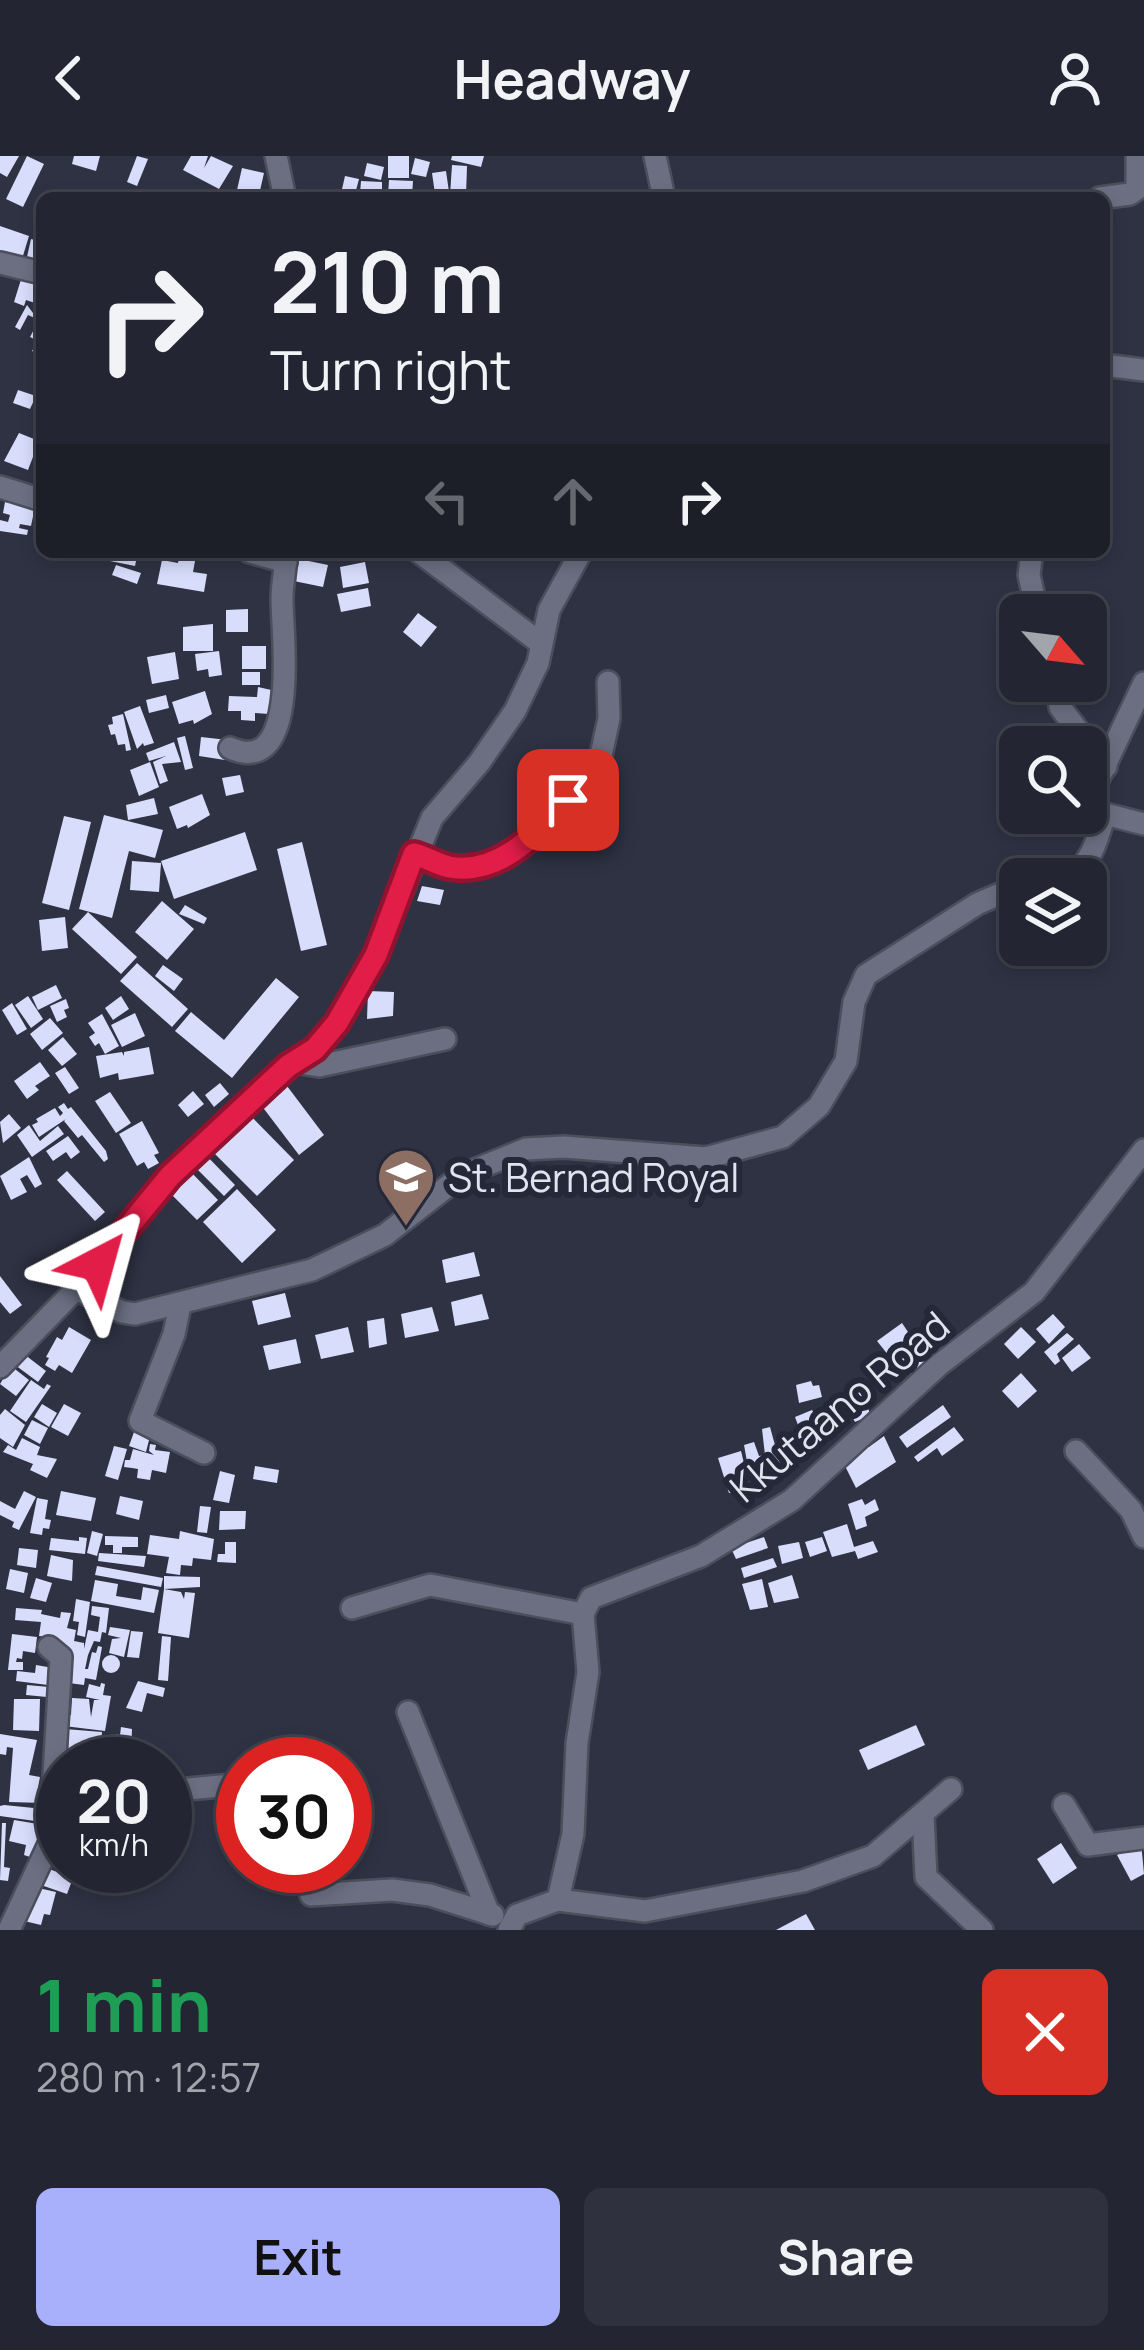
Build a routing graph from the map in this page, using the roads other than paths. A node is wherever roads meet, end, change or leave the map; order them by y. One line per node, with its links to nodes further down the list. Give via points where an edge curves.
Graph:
1 (276, 156): 4 (street)
2 (655, 156): 5 (street)
3 (1137, 156): 6 (street, via 1137,189)
4 (284, 192)
5 (663, 192)
6 (1110, 197)
7 (0, 263): 8 (street)
8 (36, 272)
9 (1110, 365): 10 (street)
10 (1144, 370)
11 (0, 487): 12 (street)
12 (36, 498)
13 (286, 558): 21 (street, via 279,719 263,748)
14 (427, 558): 18 (street)
15 (578, 558): 18 (street)
16 (1031, 558): 17 (street)
17 (1033, 594)
18 (539, 642): 25 (street, via 515,711 432,818)
19 (608, 682): 25 (street, via 598,764 538,832 480,866 455,868)
20 (1144, 683): 22 (street)
21 (230, 748)
22 (1107, 765)
23 (1107, 815): 24 (street)
24 (1144, 824)
25 (414, 854): 28 (street, via 376,955 315,1049)
26 (999, 894): 31 (street, via 866,975 846,1061 819,1106 782,1137 706,1158 526,1149 462,1175 385,1235 335,1260)
27 (445, 1040): 28 (street, via 320,1066)
28 (295, 1061): 30 (street, via 170,1176)
29 (1144, 1150): 37 (street, Kkutaano Road, via 1034,1292 927,1376 792,1500 701,1556 599,1592)
30 (76, 1289): 31 (street, via 122,1312); 32 (street)
31 (180, 1305): 34 (street, via 140,1421)
32 (0, 1367)
33 (1076, 1451): 35 (street, via 1131,1510)
34 (204, 1453)
35 (1144, 1537)
36 (352, 1608): 37 (street, via 443,1585)
37 (583, 1614): 47 (street, via 588,1672 571,1850)
38 (49, 1647): 40 (street, via 62,1657)
39 (408, 1712): 48 (street)
40 (60, 1737)
41 (951, 1790): 43 (street)
42 (1064, 1805): 44 (street, via 1088,1845)
43 (923, 1815): 47 (street, via 873,1856 762,1891 645,1911); 51 (street, via 926,1877)
44 (1144, 1838)
45 (36, 1872): 50 (street)
46 (311, 1895): 48 (street, via 430,1894)
47 (558, 1900): 49 (street)
48 (489, 1914): 49 (street)
49 (510, 1926)
50 (9, 1930)
51 (982, 1930)

